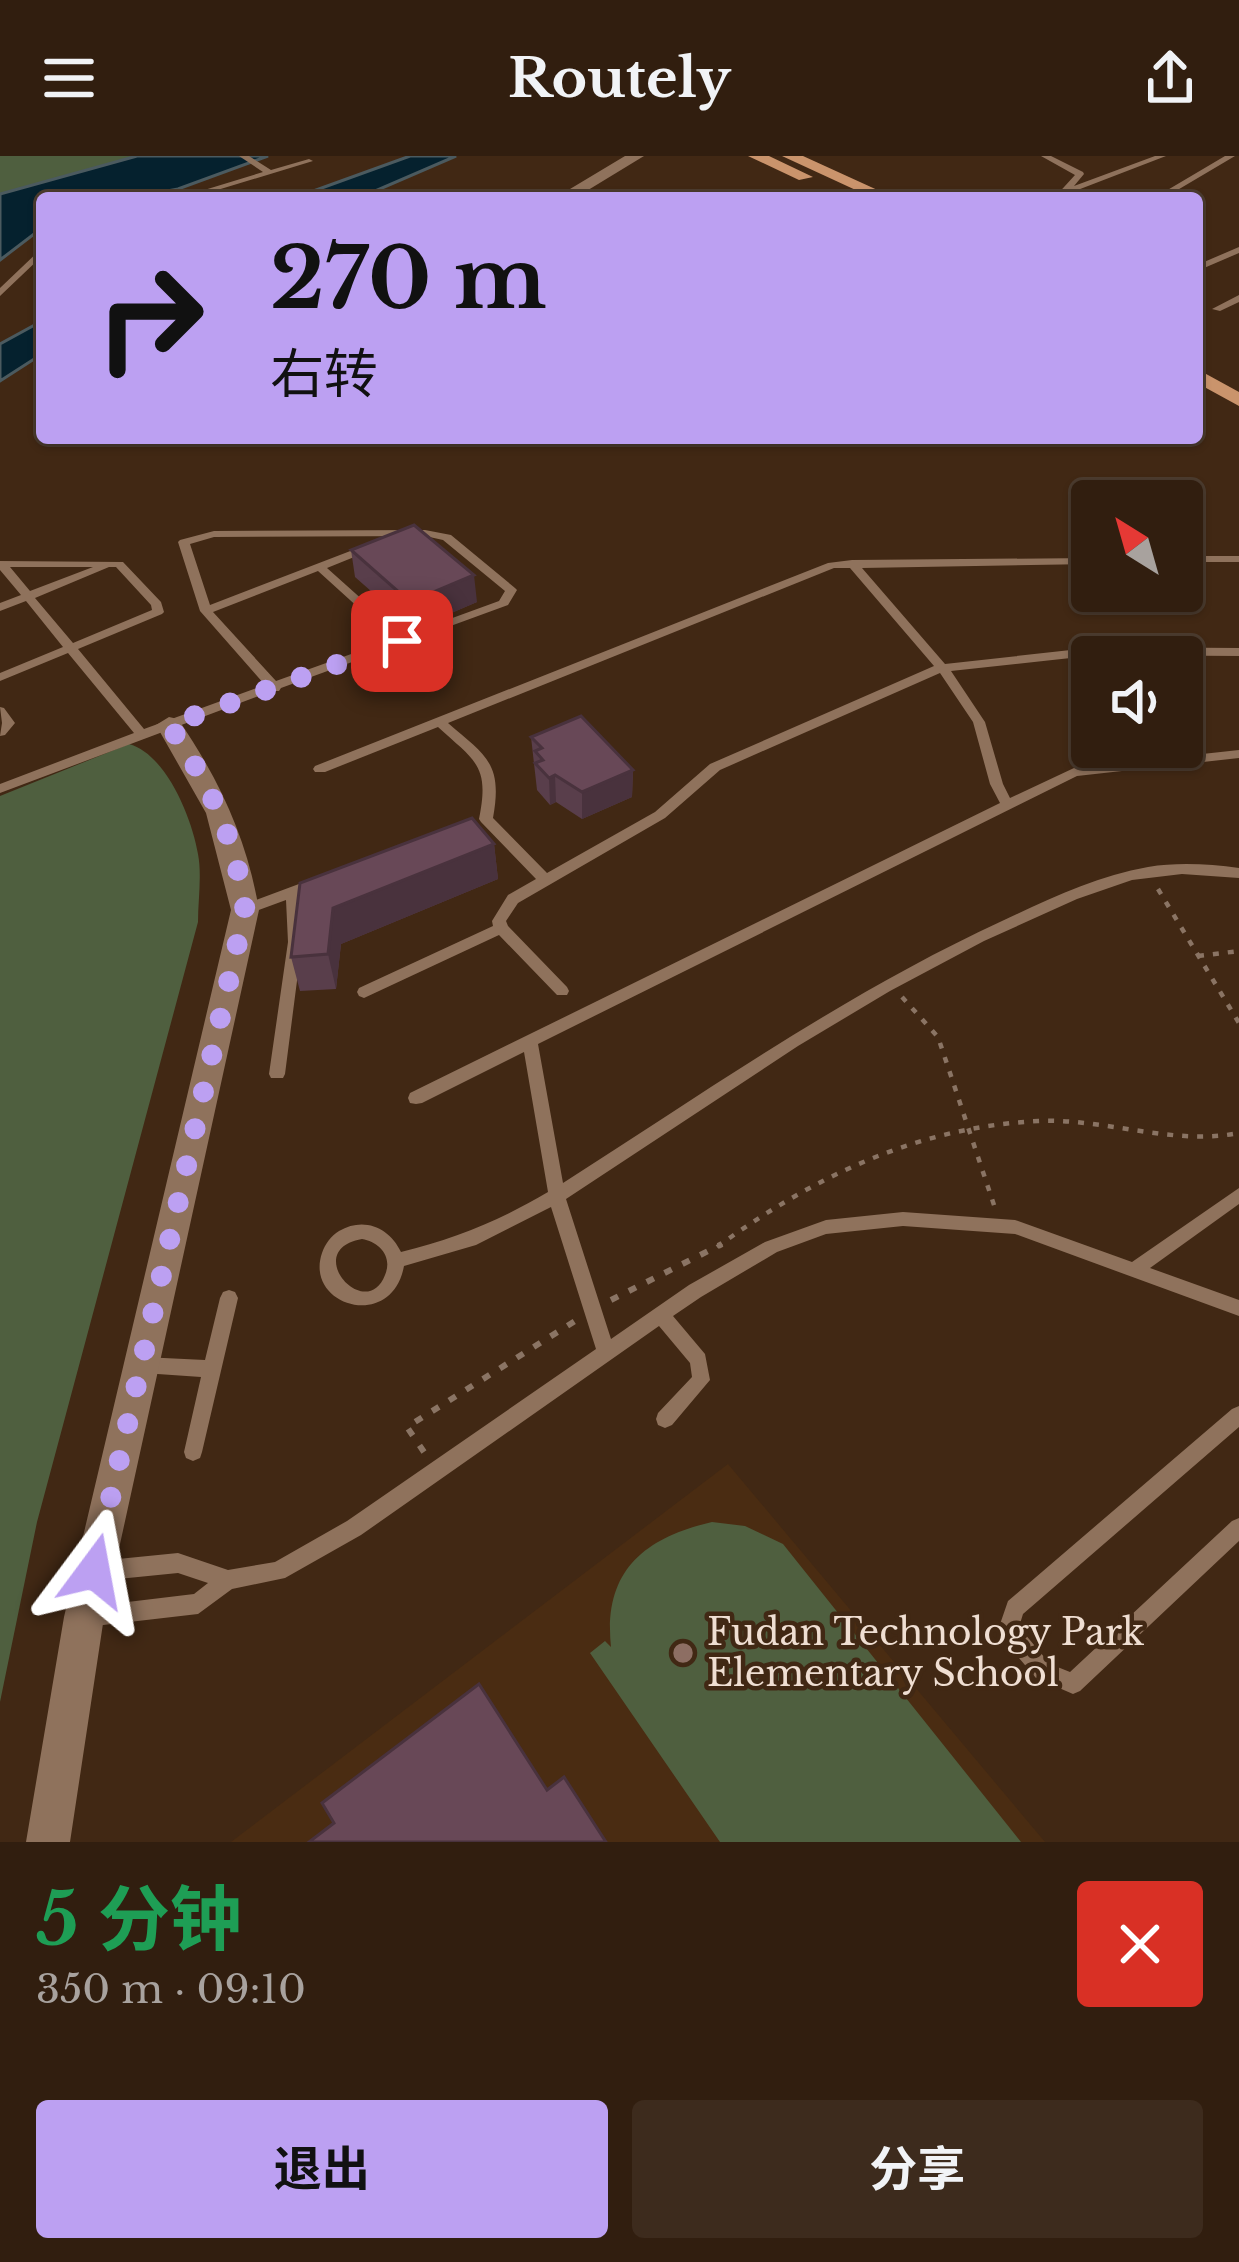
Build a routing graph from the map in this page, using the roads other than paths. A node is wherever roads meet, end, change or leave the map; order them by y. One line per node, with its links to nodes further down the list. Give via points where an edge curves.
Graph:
1 (636, 156): 12 (street)
2 (755, 156): 13 (main road)
3 (790, 156): 14 (main road)
4 (1046, 156): 10 (lane, via 1078,170)
5 (1162, 156): 10 (lane)
6 (1231, 156): 16 (lane)
7 (248, 159): 9 (lane)
8 (309, 161): 9 (lane)
9 (271, 173): 11 (lane)
10 (1072, 189): 15 (lane)
11 (203, 192)
12 (573, 192)
13 (838, 192)
14 (873, 192)
15 (1067, 192)
16 (1168, 192)
17 (1239, 250): 19 (lane)
18 (36, 257): 20 (lane)
19 (1203, 265)
20 (0, 293)
21 (1239, 298): 22 (lane)
22 (1217, 309)
23 (1203, 355): 24 (main road)
24 (1239, 376)
25 (1203, 379): 26 (main road)
26 (1239, 400)
27 (378, 533): 34 (lane, via 368,549); 37 (lane, via 195,537 183,550); 38 (lane, via 447,537 511,590 504,603)
28 (1203, 559): 29 (lane)
29 (1239, 559)
30 (1071, 561): 31 (lane)
31 (852, 563): 42 (lane); 46 (lane)
32 (0, 564): 33 (lane); 35 (lane)
33 (112, 564): 35 (lane); 39 (lane, via 158,612)
34 (320, 567): 37 (lane); 38 (lane)
35 (27, 596): 36 (lane); 39 (lane)
36 (0, 607)
37 (206, 611): 44 (lane)
38 (402, 641): 44 (lane)
39 (70, 650): 43 (lane); 47 (lane)
40 (1239, 652): 42 (lane, via 1097,651)
41 (0, 658): 43 (lane)
42 (941, 668): 52 (lane, via 981,724); 56 (lane, via 715,767 659,815)
43 (6, 675)
44 (275, 688): 47 (lane)
45 (0, 711): 48 (lane, via 9,723)
46 (438, 720): 50 (lane); 53 (lane, via 490,771)
47 (155, 729): 51 (lane); 59 (street, via 217,802 237,855)
48 (0, 732)
49 (1239, 754): 52 (lane, via 1090,768)
50 (320, 769)
51 (0, 789)
52 (1007, 804): 63 (lane)
53 (486, 819): 54 (lane); 56 (lane)
54 (466, 827)
55 (1239, 873): 67 (lane, via 1148,872 1040,910 767,1056)
56 (542, 877): 60 (lane, via 513,899)
57 (330, 878): 58 (lane)
58 (292, 892): 59 (lane); 64 (lane, via 295,942)
59 (245, 910): 74 (street)
60 (501, 928): 61 (lane); 62 (lane)
61 (562, 991)
62 (364, 992)
63 (530, 1042): 65 (lane); 67 (lane)
64 (277, 1074)
65 (416, 1098)
66 (1239, 1195): 69 (lane)
67 (557, 1198): 68 (lane, via 483,1238); 73 (lane)
68 (399, 1260)
69 (1137, 1268): 71 (lane); 72 (lane, via 1000,1226 903,1219 826,1227 771,1247)
70 (230, 1298): 75 (lane)
71 (1239, 1308)
72 (661, 1315): 73 (lane); 77 (lane, via 700,1360 701,1380)
73 (607, 1354): 81 (lane, via 310,1556)
74 (140, 1365): 75 (lane); 80 (street)
75 (213, 1369): 78 (lane)
76 (1239, 1415): 79 (lane, via 1015,1608 1008,1630 1043,1671 1073,1684)
77 (664, 1419)
78 (194, 1452)
79 (1239, 1528)
80 (94, 1571): 81 (lane, via 178,1562); 82 (street)
81 (229, 1580): 82 (lane, via 215,1595 178,1609)
82 (84, 1617): 83 (street)
83 (48, 1842)

